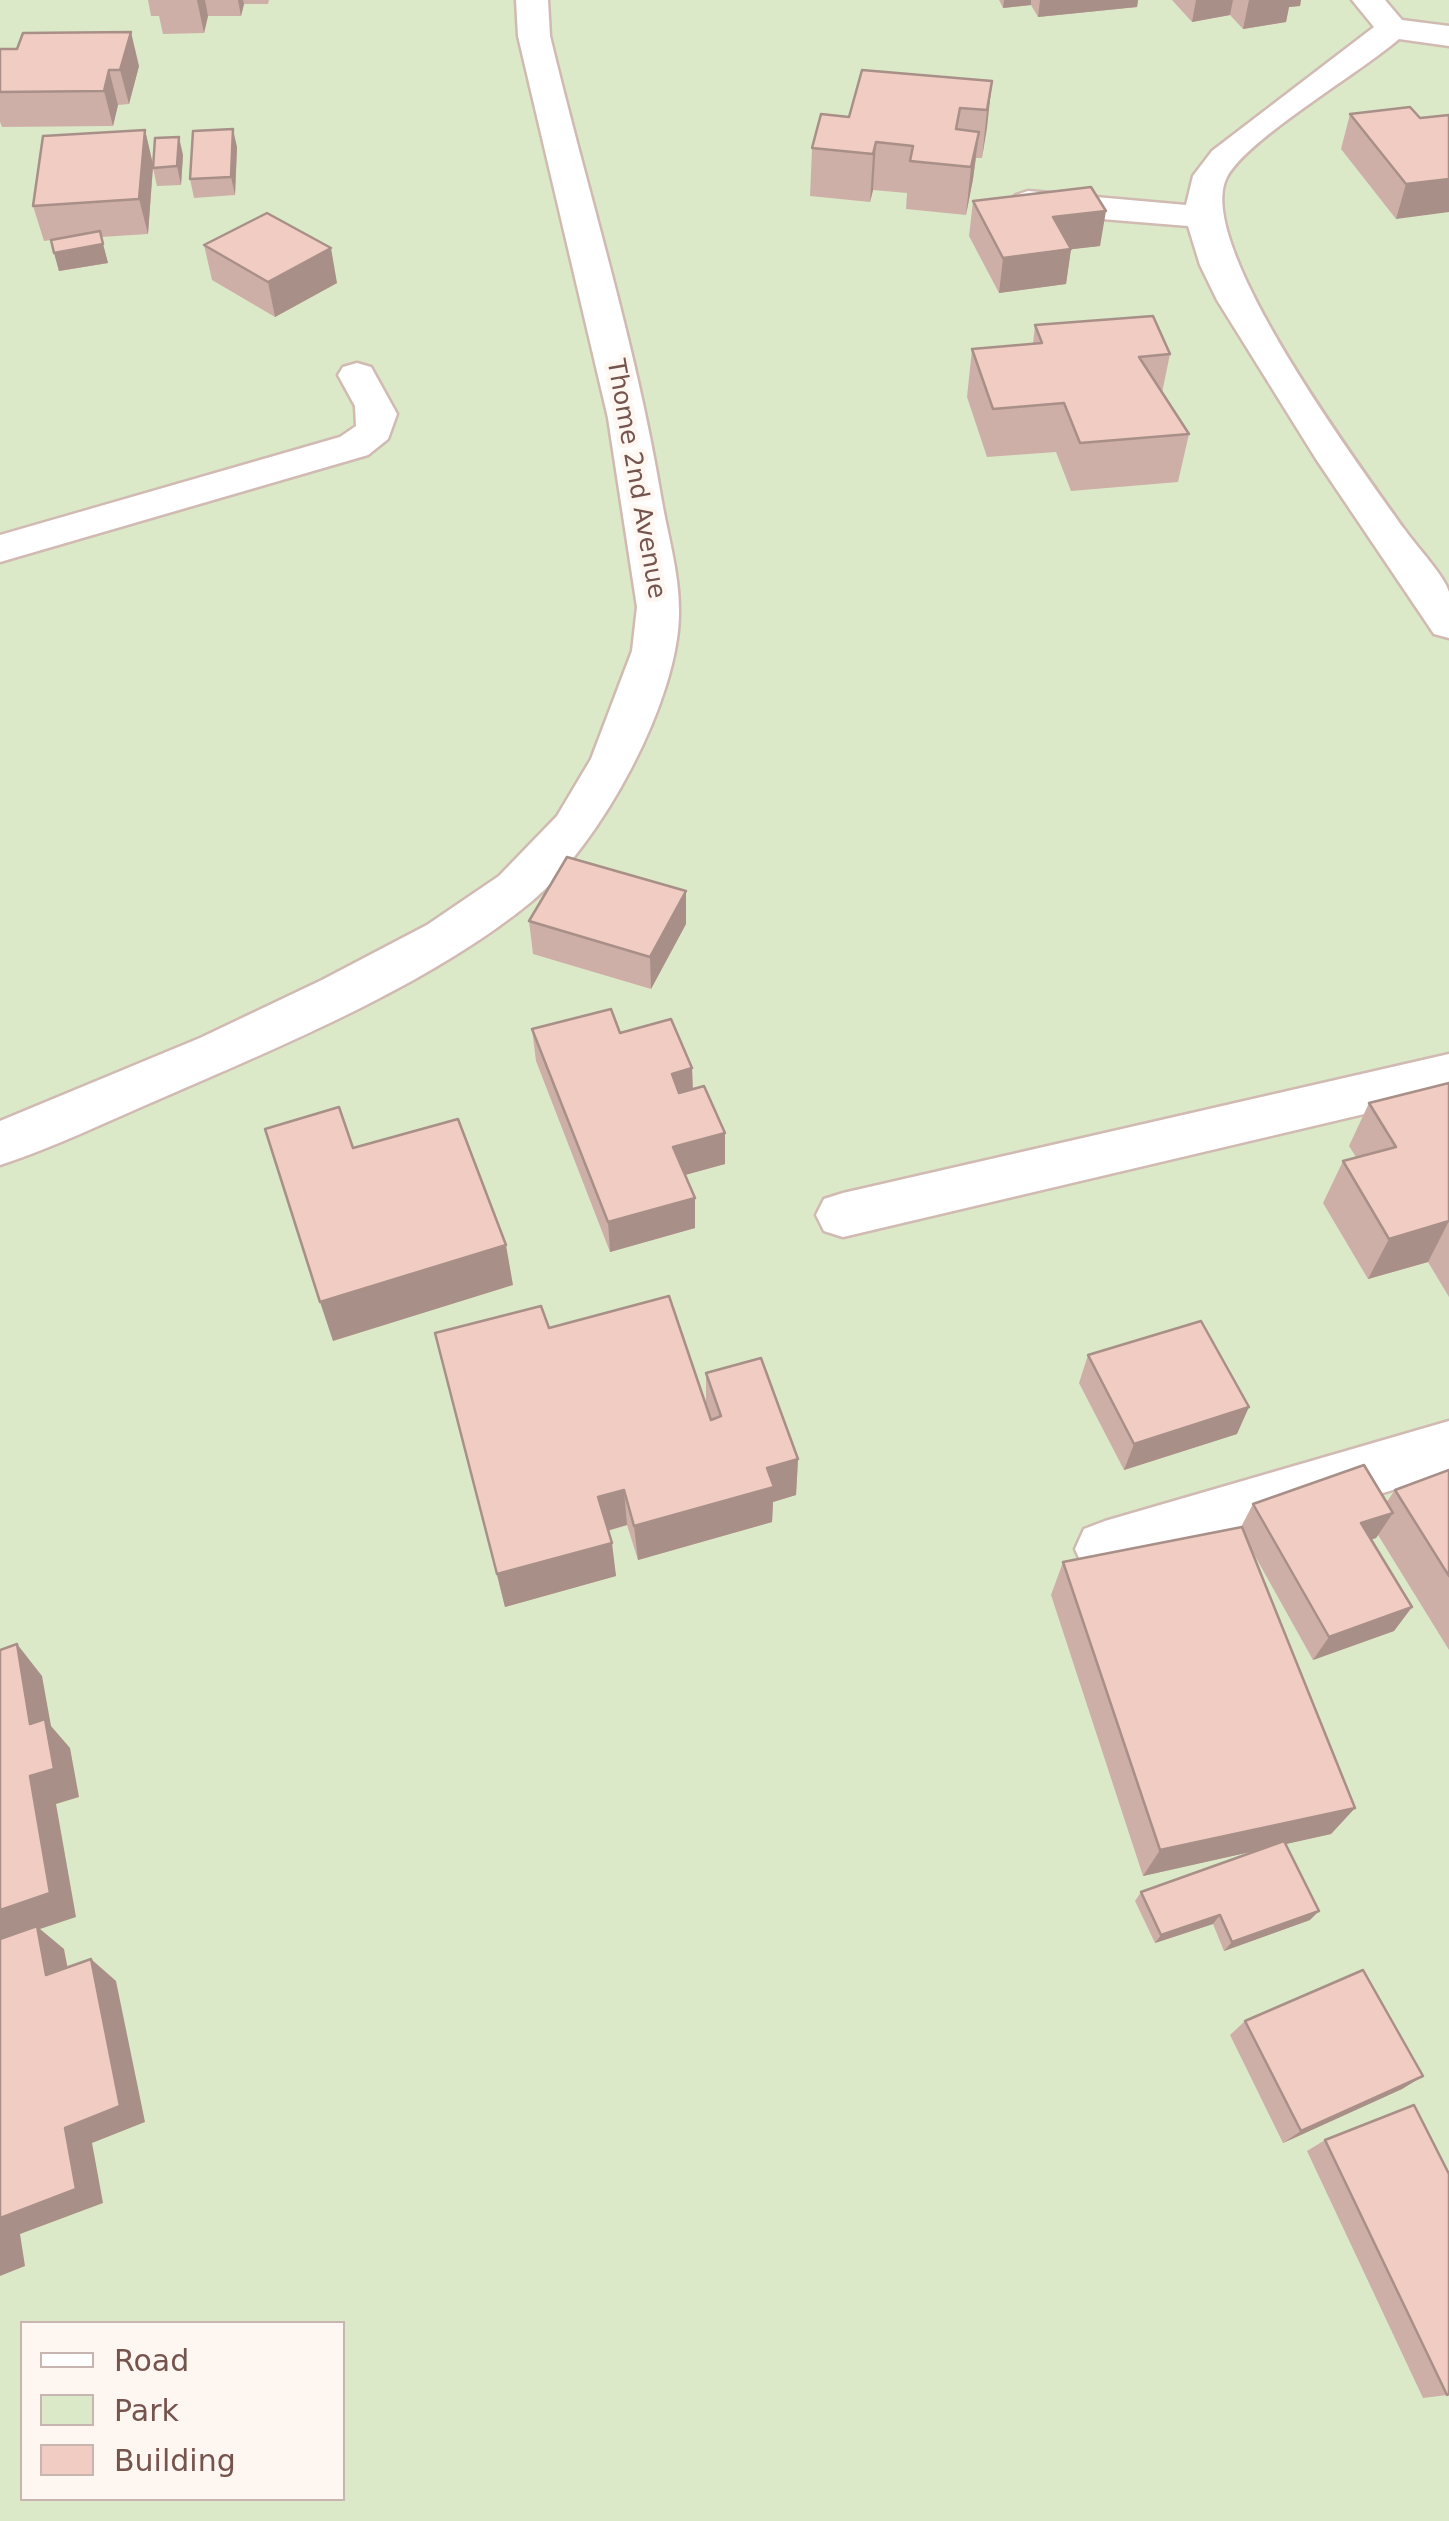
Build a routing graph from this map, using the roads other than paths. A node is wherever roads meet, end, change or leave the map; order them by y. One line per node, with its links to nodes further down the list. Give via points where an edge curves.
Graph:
1 (532, 0): 11 (street, Thome 2nd Avenue, via 556,135 628,418 658,607 654,651 614,759 574,828 516,888 444,938 266,1030)
2 (1368, 0): 3 (street)
3 (1392, 28): 4 (street); 6 (street, via 1233,150 1210,176)
4 (1449, 36)
5 (1012, 201): 6 (street)
6 (1204, 217): 9 (street, via 1219,268 1312,424)
7 (357, 374): 8 (street, via 379,418 370,438)
8 (7, 566)
9 (1449, 624)
10 (1449, 1074): 12 (street)
11 (0, 1144)
12 (843, 1215)
13 (1449, 1447): 14 (street)
14 (1105, 1549)

